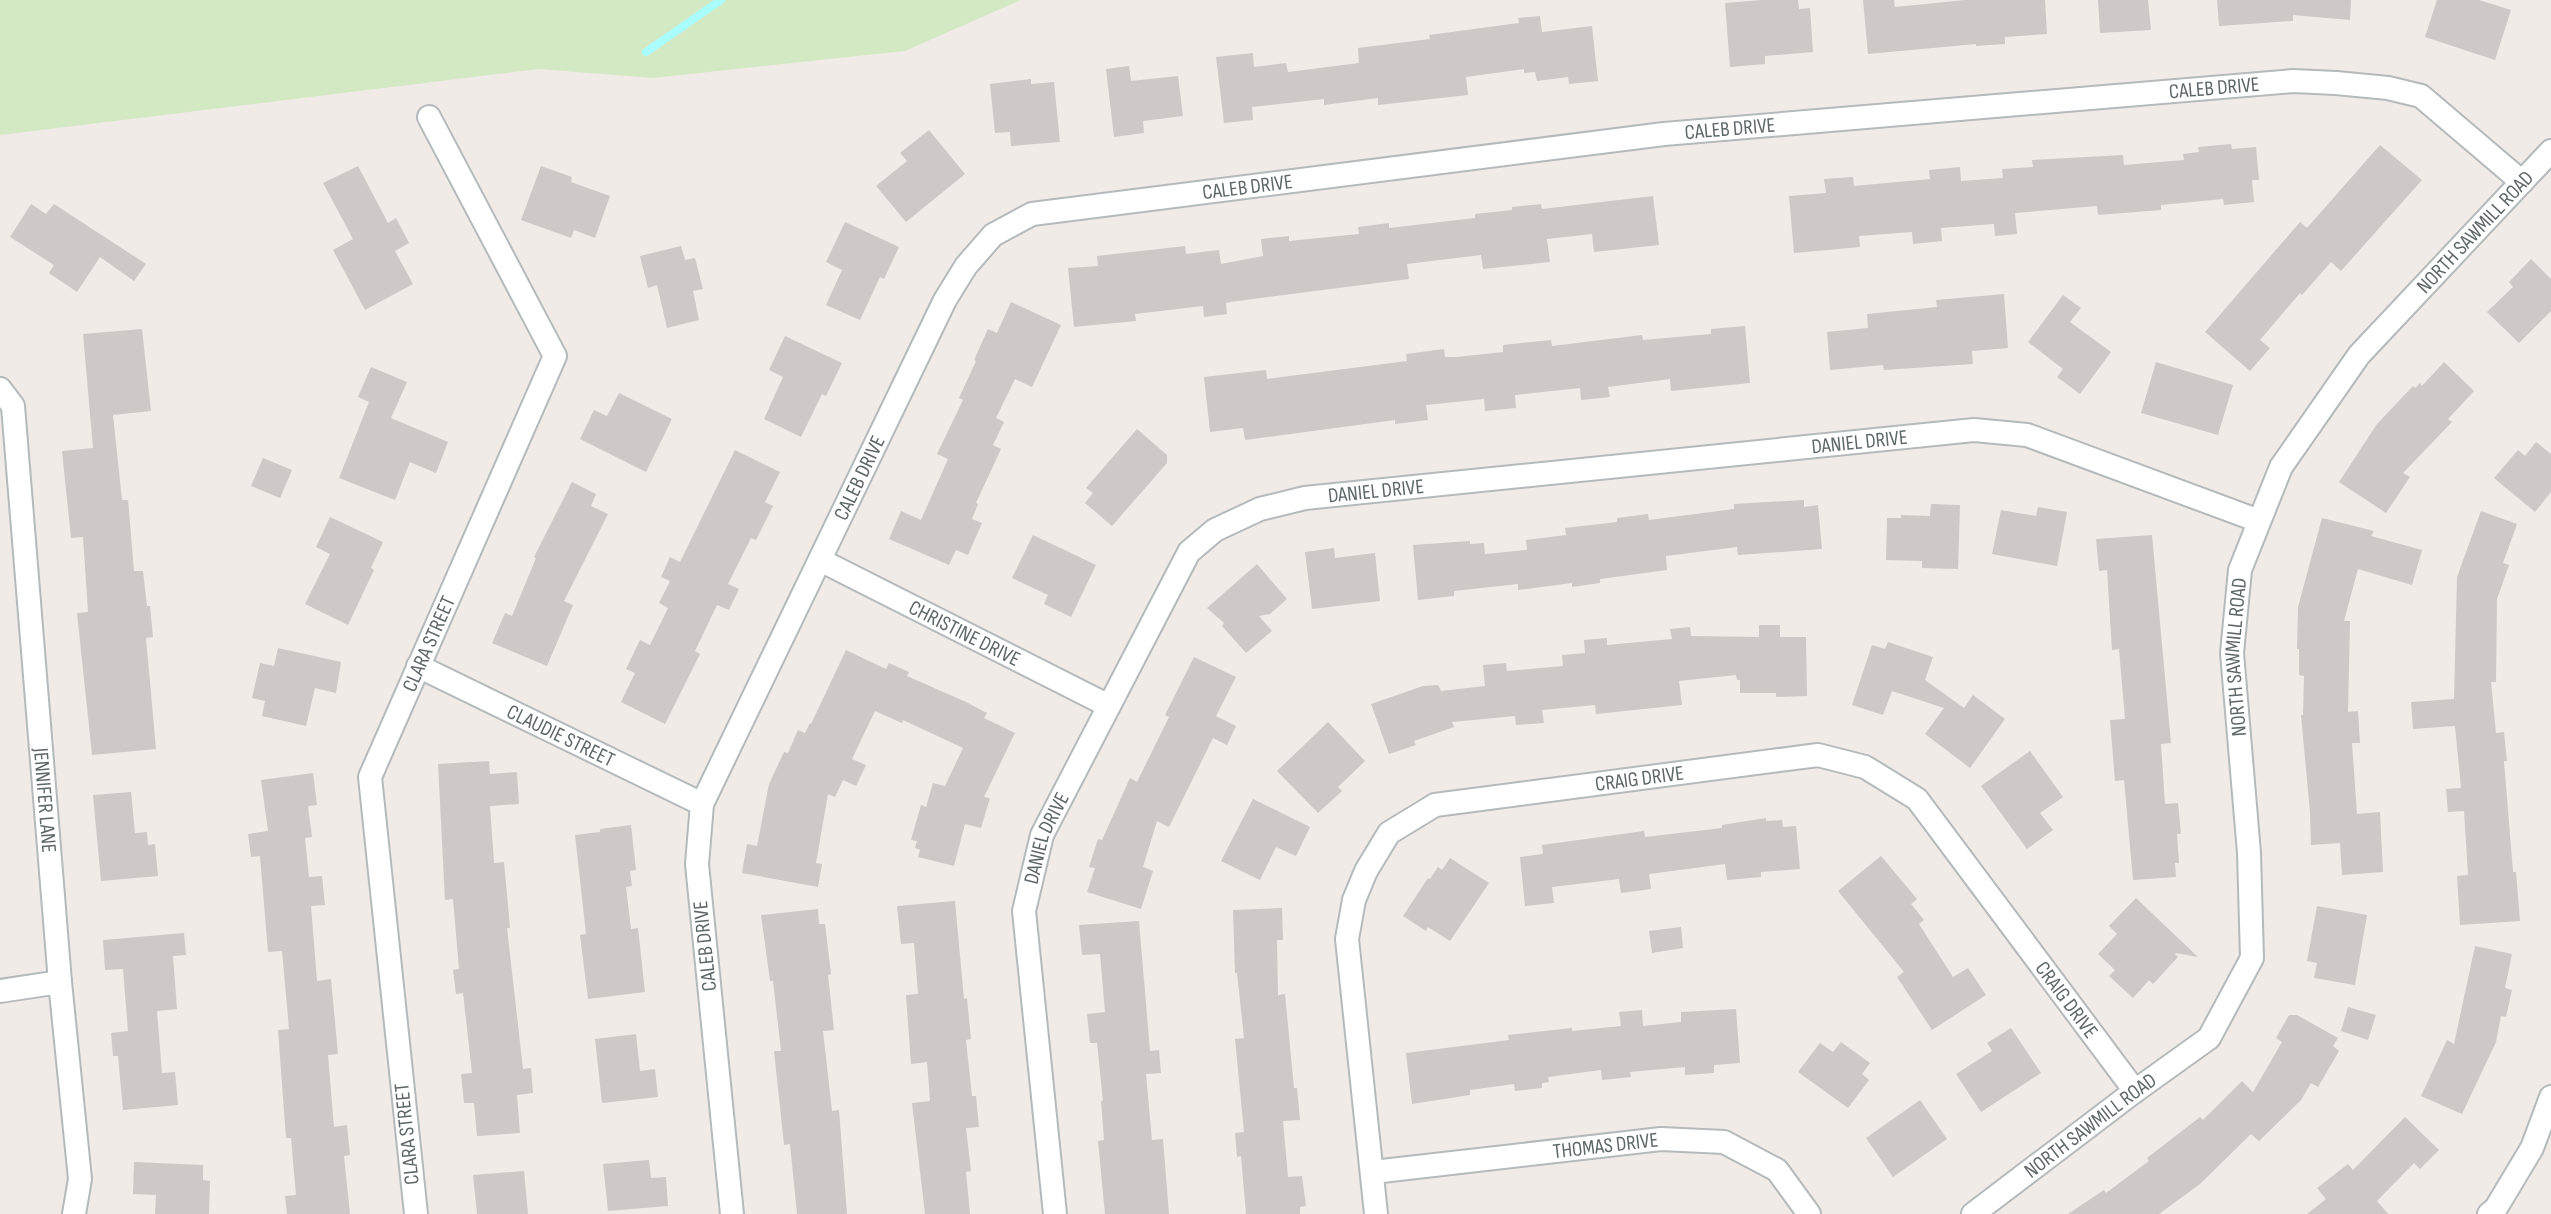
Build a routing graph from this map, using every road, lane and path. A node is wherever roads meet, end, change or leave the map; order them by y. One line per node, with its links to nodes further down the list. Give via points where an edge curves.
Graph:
1 (429, 117): 7 (street, CLARA STREET, via 555,356)
2 (2551, 151): 3 (street, NORTH SAWMILL ROAD)
3 (2522, 182): 5 (street, NORTH SAWMILL ROAD, via 2360,355 2281,467); 6 (street, CALEB DRIVE, via 2421,96 2337,82 2293,81 1664,134 1032,214 993,235 966,266 945,300)
4 (0, 389): 10 (street, JENNIFER LANE, via 12,406)
5 (2259, 521): 8 (street, DANIEL DRIVE, via 2027,435 1974,430 1305,498 1260,509 1215,530 1189,552); 12 (street, NORTH SAWMILL ROAD, via 2240,570 2232,653 2249,853 2252,958 2209,1038)
6 (820, 560): 8 (street, CHRISTINE DRIVE); 9 (street, CALEB DRIVE)
7 (418, 666): 9 (street, CLAUDIE STREET); 17 (street, CLARA STREET, via 370,777)
8 (1109, 706): 19 (street, DANIEL DRIVE, via 1042,835 1024,910)
9 (702, 804): 18 (street, CALEB DRIVE, via 697,864)
10 (60, 982): 11 (street); 16 (street, JENNIFER LANE, via 80,1179)
11 (0, 991)
12 (2135, 1091): 14 (street, CRAIG DRIVE, via 1917,799 1865,767 1818,755 1435,805 1389,832 1354,900 1347,939); 22 (street, NORTH SAWMILL ROAD)
13 (2551, 1097): 15 (street, via 2532,1148)
14 (1373, 1172): 20 (street, CRAIG DRIVE); 21 (street, THOMAS DRIVE, via 1660,1139 1724,1142 1778,1170)
15 (2497, 1212)
16 (74, 1214)
17 (416, 1214)
18 (732, 1214)
19 (1055, 1214)
20 (1376, 1214)
21 (1809, 1214)
22 (1973, 1214)

